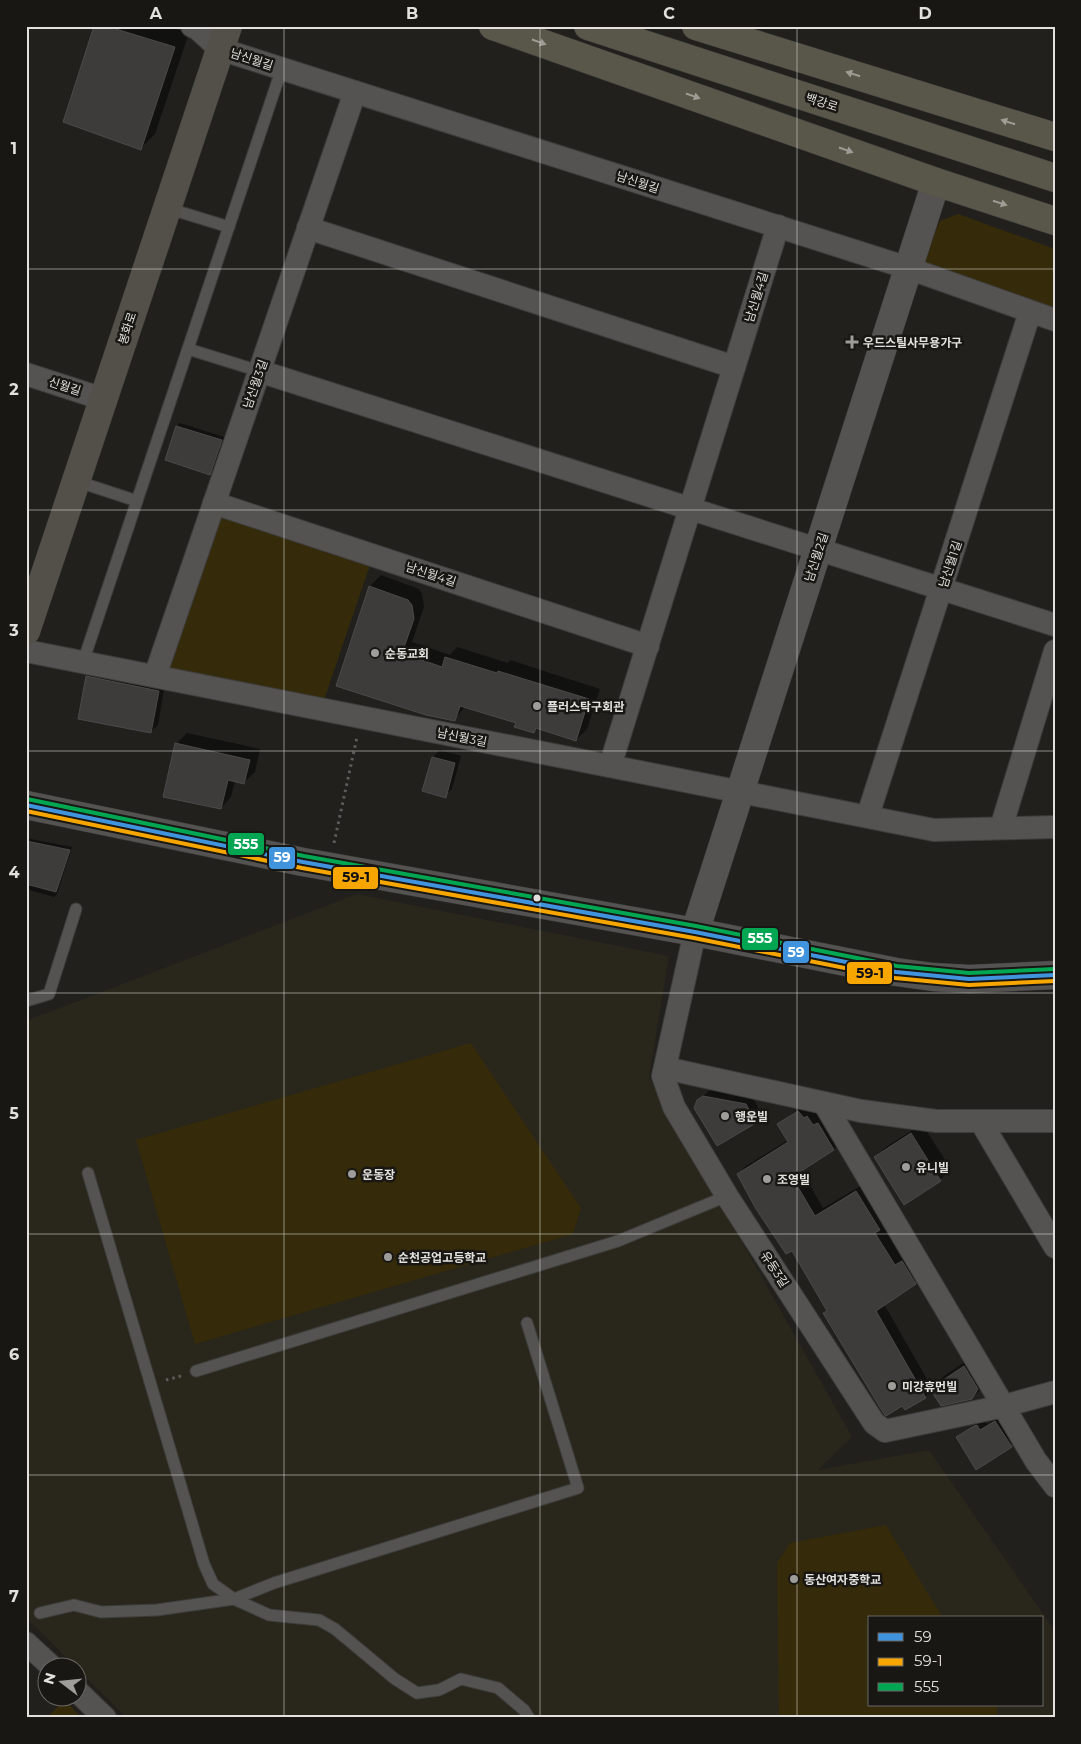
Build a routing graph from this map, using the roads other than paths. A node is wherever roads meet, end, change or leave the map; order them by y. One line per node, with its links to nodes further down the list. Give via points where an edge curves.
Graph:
1 (192, 26): 5 (street)
2 (493, 26): 10 (main road, one-way to 10)
3 (588, 26): 9 (main road, 백강로)
4 (696, 26): 8 (main road, one-way to 4)
5 (224, 38): 6 (street, 남신월길); 11 (main road, 봉화로)
6 (282, 68): 7 (street, 남신월길); 14 (lane)
7 (355, 92): 13 (street, 남신월길); 15 (street, 남신월3길)
8 (1055, 137)
9 (1055, 178)
10 (936, 182): 12 (main road, one-way to 12); 16 (street, 남신월2길)
11 (167, 208): 14 (lane); 23 (main road, 봉화로)
12 (1055, 221)
13 (778, 226): 16 (street, 남신월길); 20 (street, 남신월4길)
14 (229, 227): 19 (lane)
15 (308, 228): 20 (street); 21 (street, 남신월3길)
16 (908, 268): 17 (street, 남신월길); 28 (street, 남신월2길)
17 (1030, 312): 18 (street, 남신월길); 29 (street, 남신월1길)
18 (1055, 320)
19 (188, 349): 21 (lane); 25 (lane)
20 (734, 367): 27 (street, 남신월4길)
21 (259, 371): 26 (street, 남신월3길); 27 (street)
22 (26, 374): 23 (street, 신월길)
23 (103, 399): 24 (main road, 봉화로)
24 (76, 481): 25 (lane); 31 (main road, 봉화로)
25 (137, 500): 35 (lane)
26 (214, 503): 32 (street, 남신월4길); 36 (street, 남신월3길)
27 (690, 510): 28 (street); 32 (street, 남신월4길)
28 (819, 549): 29 (street); 38 (street, 남신월2길)
29 (942, 588): 30 (street); 40 (street, 남신월1길)
30 (1055, 624)
31 (26, 630)
32 (648, 646): 37 (street, 남신월4길)
33 (26, 651): 35 (street, 남신월3길)
34 (1055, 651): 42 (street)
35 (83, 662): 36 (street, 남신월3길)
36 (155, 676): 37 (street, 남신월3길)
37 (610, 766): 38 (street, 남신월3길)
38 (740, 792): 40 (street); 44 (street, 남신월2길)
39 (26, 805): 44 (street, via 328,866)
40 (868, 815): 42 (street, via 934,830)
41 (1055, 827): 42 (street)
42 (1001, 828)
43 (76, 910): 46 (lane, via 49,994)
44 (695, 932): 45 (street, via 933,977); 47 (street, 유동3길)
45 (1055, 975)
46 (26, 1001)
47 (665, 1068): 48 (street); 52 (street, 유동3길, via 663,1076 674,1107)
48 (824, 1103): 50 (street, via 936,1121); 57 (street)
49 (1055, 1121): 50 (street)
50 (981, 1122): 53 (street)
51 (88, 1173): 59 (lane, via 204,1564 213,1584)
52 (727, 1196): 55 (lane, via 618,1241); 57 (street, 유동3길, via 874,1423 885,1431)
53 (1055, 1247)
54 (528, 1323): 59 (lane, via 578,1488 274,1583)
55 (196, 1371)
56 (1055, 1392): 57 (street, 유동3길)
57 (1004, 1406): 58 (street, via 1036,1461)
58 (1055, 1486)
59 (234, 1599): 60 (lane, via 157,1610 101,1612 74,1605); 65 (lane, via 269,1615 319,1620 334,1628 395,1679 417,1693 439,1690 462,1679 498,1688)
60 (40, 1613)
61 (26, 1643): 62 (street)
62 (40, 1656)
63 (88, 1702): 64 (street)
64 (105, 1718)
65 (529, 1718)

